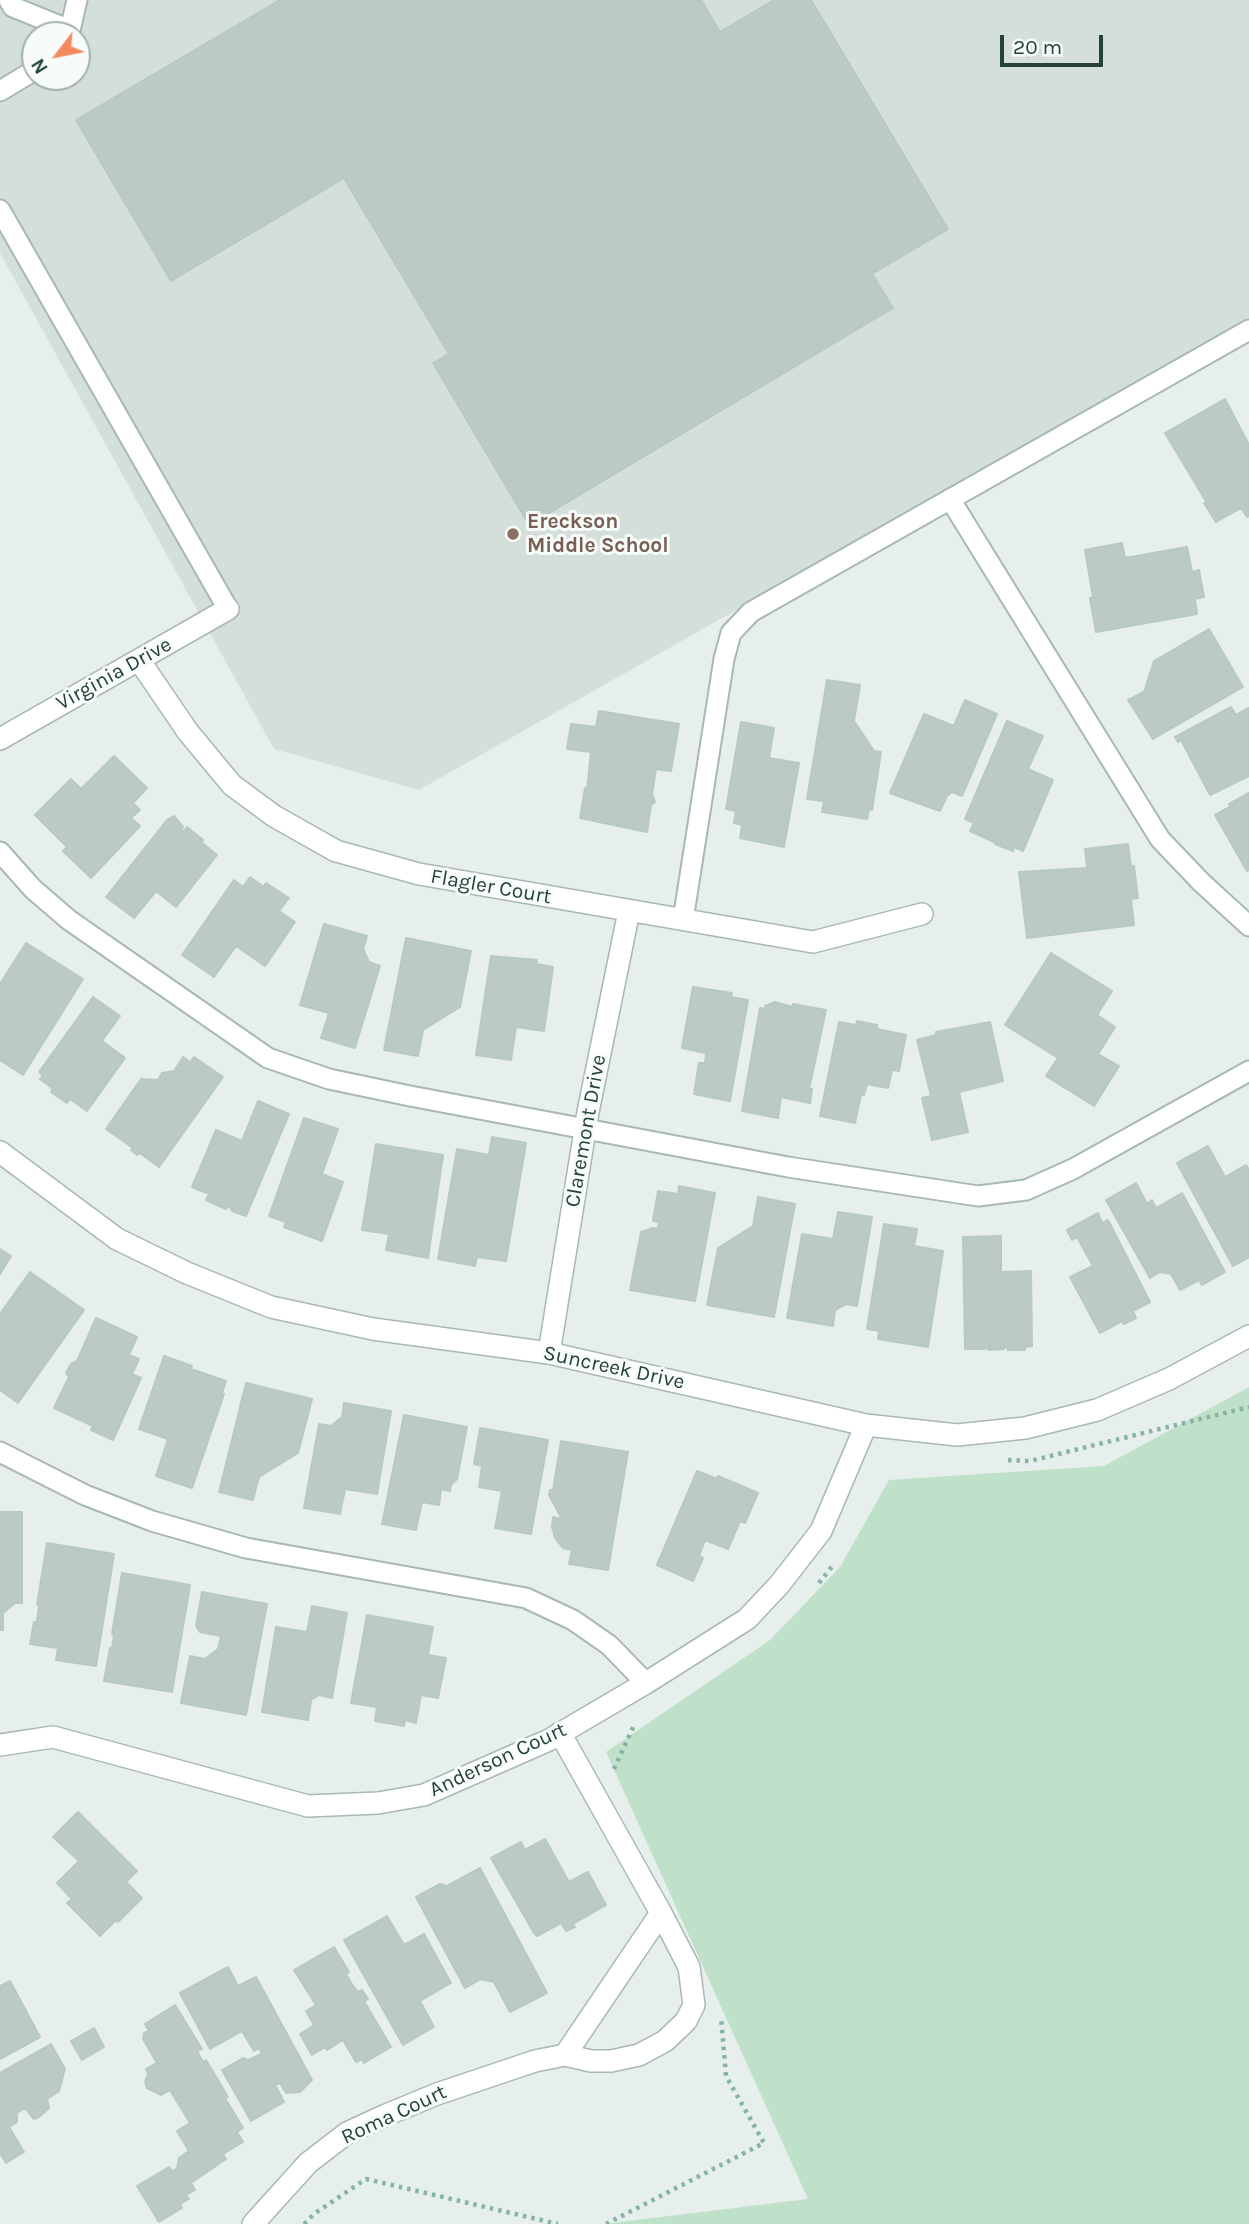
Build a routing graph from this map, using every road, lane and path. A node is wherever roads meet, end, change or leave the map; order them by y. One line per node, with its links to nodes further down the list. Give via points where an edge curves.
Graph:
1 (9, 0): 3 (lane, via 13,7)
2 (77, 0): 4 (lane)
3 (43, 21)
4 (72, 21)
5 (21, 79): 6 (lane)
6 (0, 92)
7 (0, 210): 10 (lane)
8 (1249, 330): 9 (lane)
9 (950, 499): 16 (lane, via 751,612 730,633); 17 (lane, via 1160,839)
10 (228, 609): 11 (street, Virginia Drive)
11 (139, 660): 12 (street, Virginia Drive); 14 (street, Flagler Court, via 188,732 232,785 274,816 337,851 419,874)
12 (0, 739)
13 (0, 852): 19 (lane, via 69,920 268,1058 329,1079)
14 (629, 911): 16 (street, Flagler Court); 19 (street, Claremont Drive)
15 (922, 914): 16 (street, Flagler Court, via 813,942)
16 (683, 920)
17 (1249, 926)
18 (1249, 1071): 19 (lane, via 1073,1169 1026,1190 978,1196)
19 (585, 1130): 22 (street, Claremont Drive)
20 (0, 1152): 22 (street, Suncreek Drive, via 117,1239 271,1307 373,1329)
21 (1249, 1336): 23 (street, Suncreek Drive, via 1169,1379 1097,1410 1025,1428 957,1435)
22 (549, 1353): 23 (street, Suncreek Drive)
23 (866, 1425): 27 (street, Anderson Court, via 821,1531 779,1585 747,1619)
24 (0, 1452): 27 (lane, via 85,1495 152,1521 246,1548 526,1598 573,1620 609,1645)
25 (834, 1563): 26 (path)
26 (818, 1584)
27 (646, 1683): 29 (street, Anderson Court)
28 (636, 1720): 31 (path)
29 (560, 1733): 30 (street, Anderson Court, via 424,1795 378,1803 308,1806 53,1737); 32 (street, Roma Court)
30 (0, 1745)
31 (614, 1770)
32 (662, 1913): 34 (street); 34 (street, Roma Court, via 689,1967 694,2005 685,2021 665,2041 639,2055 591,2062)
33 (721, 2015): 38 (path, via 726,2076 764,2143)
34 (565, 2056): 35 (street, Roma Court, via 535,2061 437,2094 347,2133 308,2164)
35 (253, 2224)
36 (304, 2224): 37 (path, via 366,2179)
37 (558, 2224)
38 (606, 2224)

